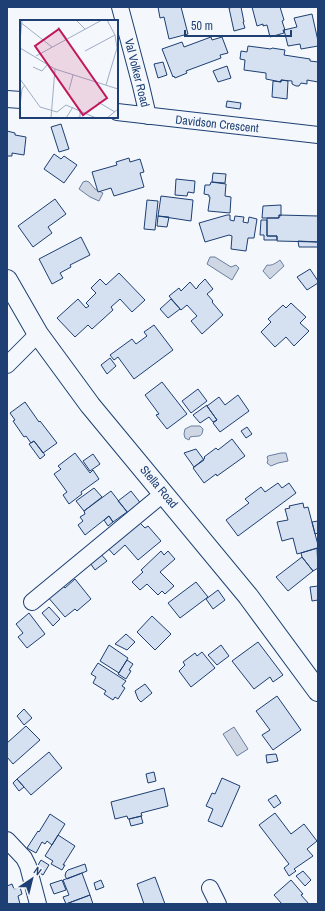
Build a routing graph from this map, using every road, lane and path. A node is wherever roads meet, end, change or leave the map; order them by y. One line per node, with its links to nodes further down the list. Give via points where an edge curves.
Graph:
1 (120, 7): 5 (street, Val Volker Road)
2 (7, 99): 3 (street)
3 (20, 100)
4 (118, 112): 5 (street, Davidson Crescent)
5 (148, 116): 6 (street, Davidson Crescent)
6 (318, 135)
7 (7, 280): 8 (main road, Stella Road)
8 (38, 334): 9 (street); 10 (main road, Stella Road, via 90,404)
9 (7, 365)
10 (164, 493): 11 (street); 12 (main road, Stella Road, via 248,596)
11 (32, 602)
12 (318, 691)
13 (10, 844): 15 (street, via 28,866)
14 (210, 888): 16 (street)
15 (38, 904)
16 (218, 904)

